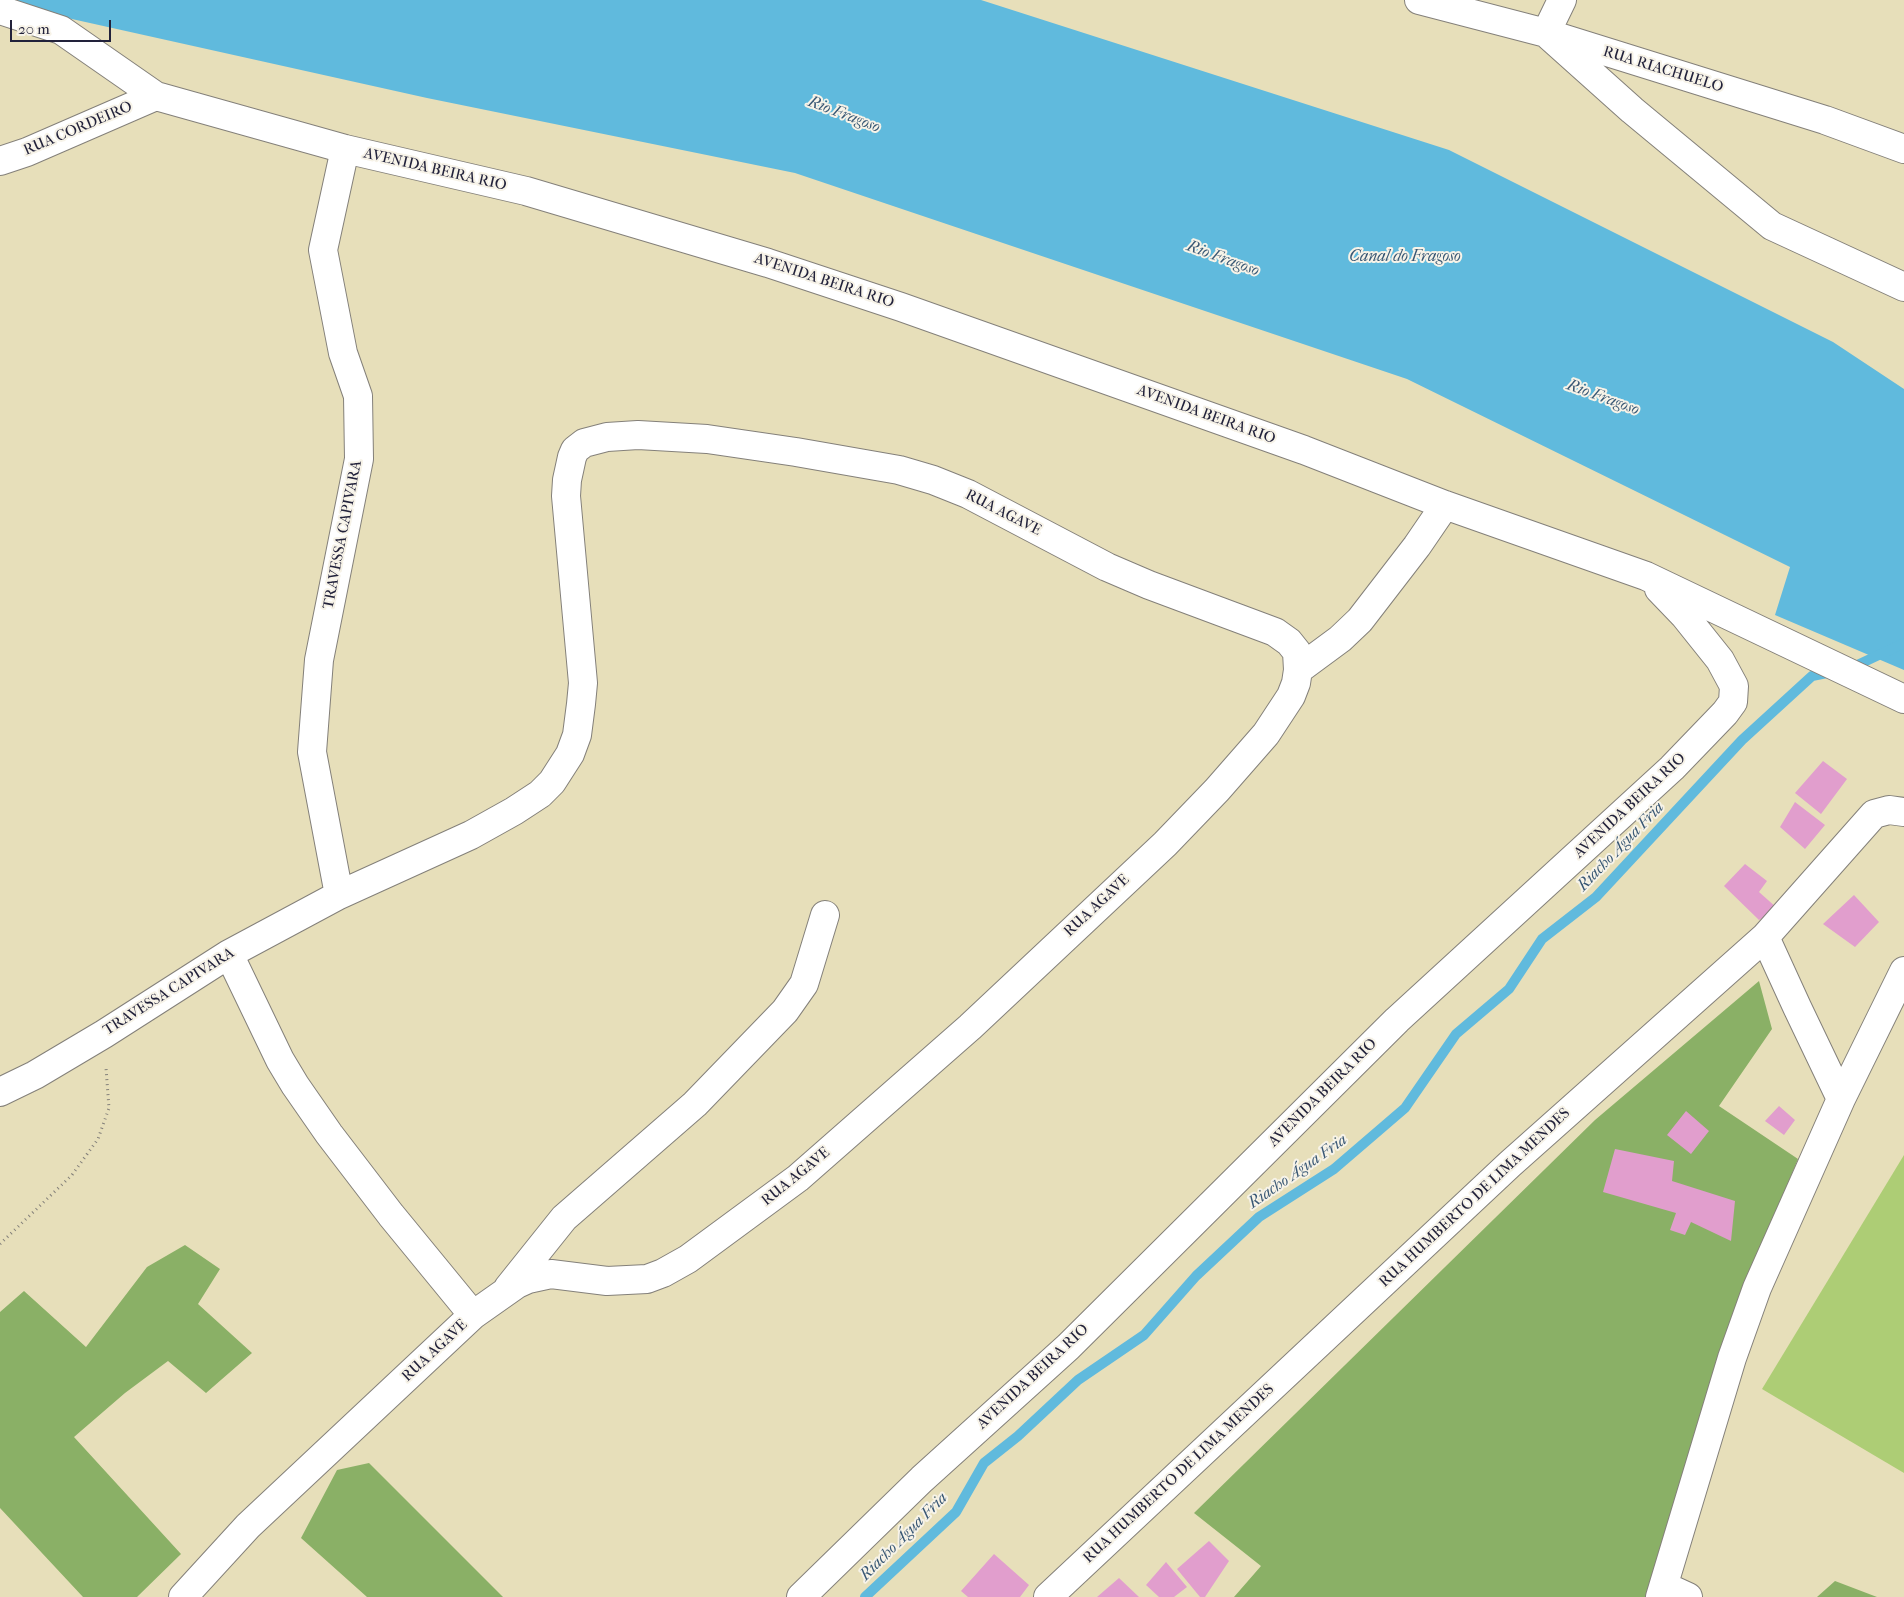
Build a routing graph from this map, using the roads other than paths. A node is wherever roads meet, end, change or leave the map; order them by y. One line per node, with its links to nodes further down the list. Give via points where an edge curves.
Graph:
1 (1419, 0): 4 (street, RUA RIACHUELO)
2 (1562, 0): 4 (street)
3 (0, 10): 5 (street, AVENIDA BEIRA RIO, via 61,30)
4 (1546, 33): 7 (street, RUA RIACHUELO, via 1825,120); 9 (street, via 1632,110 1772,226)
5 (156, 96): 6 (street, AVENIDA BEIRA RIO); 8 (street, RUA CORDEIRO)
6 (345, 149): 10 (street, AVENIDA BEIRA RIO, via 526,191 768,262 1304,450); 16 (street, TRAVESSA CAPIVARA, via 323,250 343,353 358,396 359,459 319,660 312,752)
7 (1904, 149)
8 (0, 161)
9 (1904, 287)
10 (1446, 505): 12 (street, AVENIDA BEIRA RIO); 13 (street, via 1360,620 1340,640)
11 (568, 523): 13 (street, RUA AGAVE, via 567,480 575,450 584,443 607,437 638,435 707,439 899,470 968,494 1148,585 1275,632 1290,642 1297,652); 16 (street, TRAVESSA CAPIVARA, via 583,683 576,735 559,773 540,794 471,835)
12 (1646, 576): 14 (street, AVENIDA BEIRA RIO); 27 (street, AVENIDA BEIRA RIO, via 1684,615 1720,660 1734,686 1733,702 1725,713 1672,768 1397,1020 1068,1347 922,1478)
13 (1298, 670): 23 (street, RUA AGAVE, via 1290,696 1266,734 1165,844 970,1027 798,1178 688,1259 663,1273 647,1279 622,1281 542,1276 517,1284)
14 (1903, 698)
15 (1904, 812): 18 (street, RUA HUMBERTO DE LIMA MENDES, via 1889,810 1874,814)
16 (339, 895): 19 (street, TRAVESSA CAPIVARA)
17 (825, 915): 23 (street, via 804,984 785,1011 695,1104 564,1218)
18 (1765, 937): 22 (street); 28 (street, RUA HUMBERTO DE LIMA MENDES, via 1510,1164)
19 (229, 954): 21 (street, TRAVESSA CAPIVARA, via 104,1034); 24 (street, via 295,1085 391,1215)
20 (1904, 971): 22 (street)
21 (0, 1092)
22 (1841, 1099): 25 (street, via 1757,1288 1732,1358)
23 (502, 1295): 24 (street, RUA AGAVE)
24 (472, 1315): 26 (street, RUA AGAVE, via 248,1526)
25 (1662, 1591): 29 (street)
26 (183, 1597)
27 (801, 1597)
28 (1048, 1597)
29 (1688, 1597)

